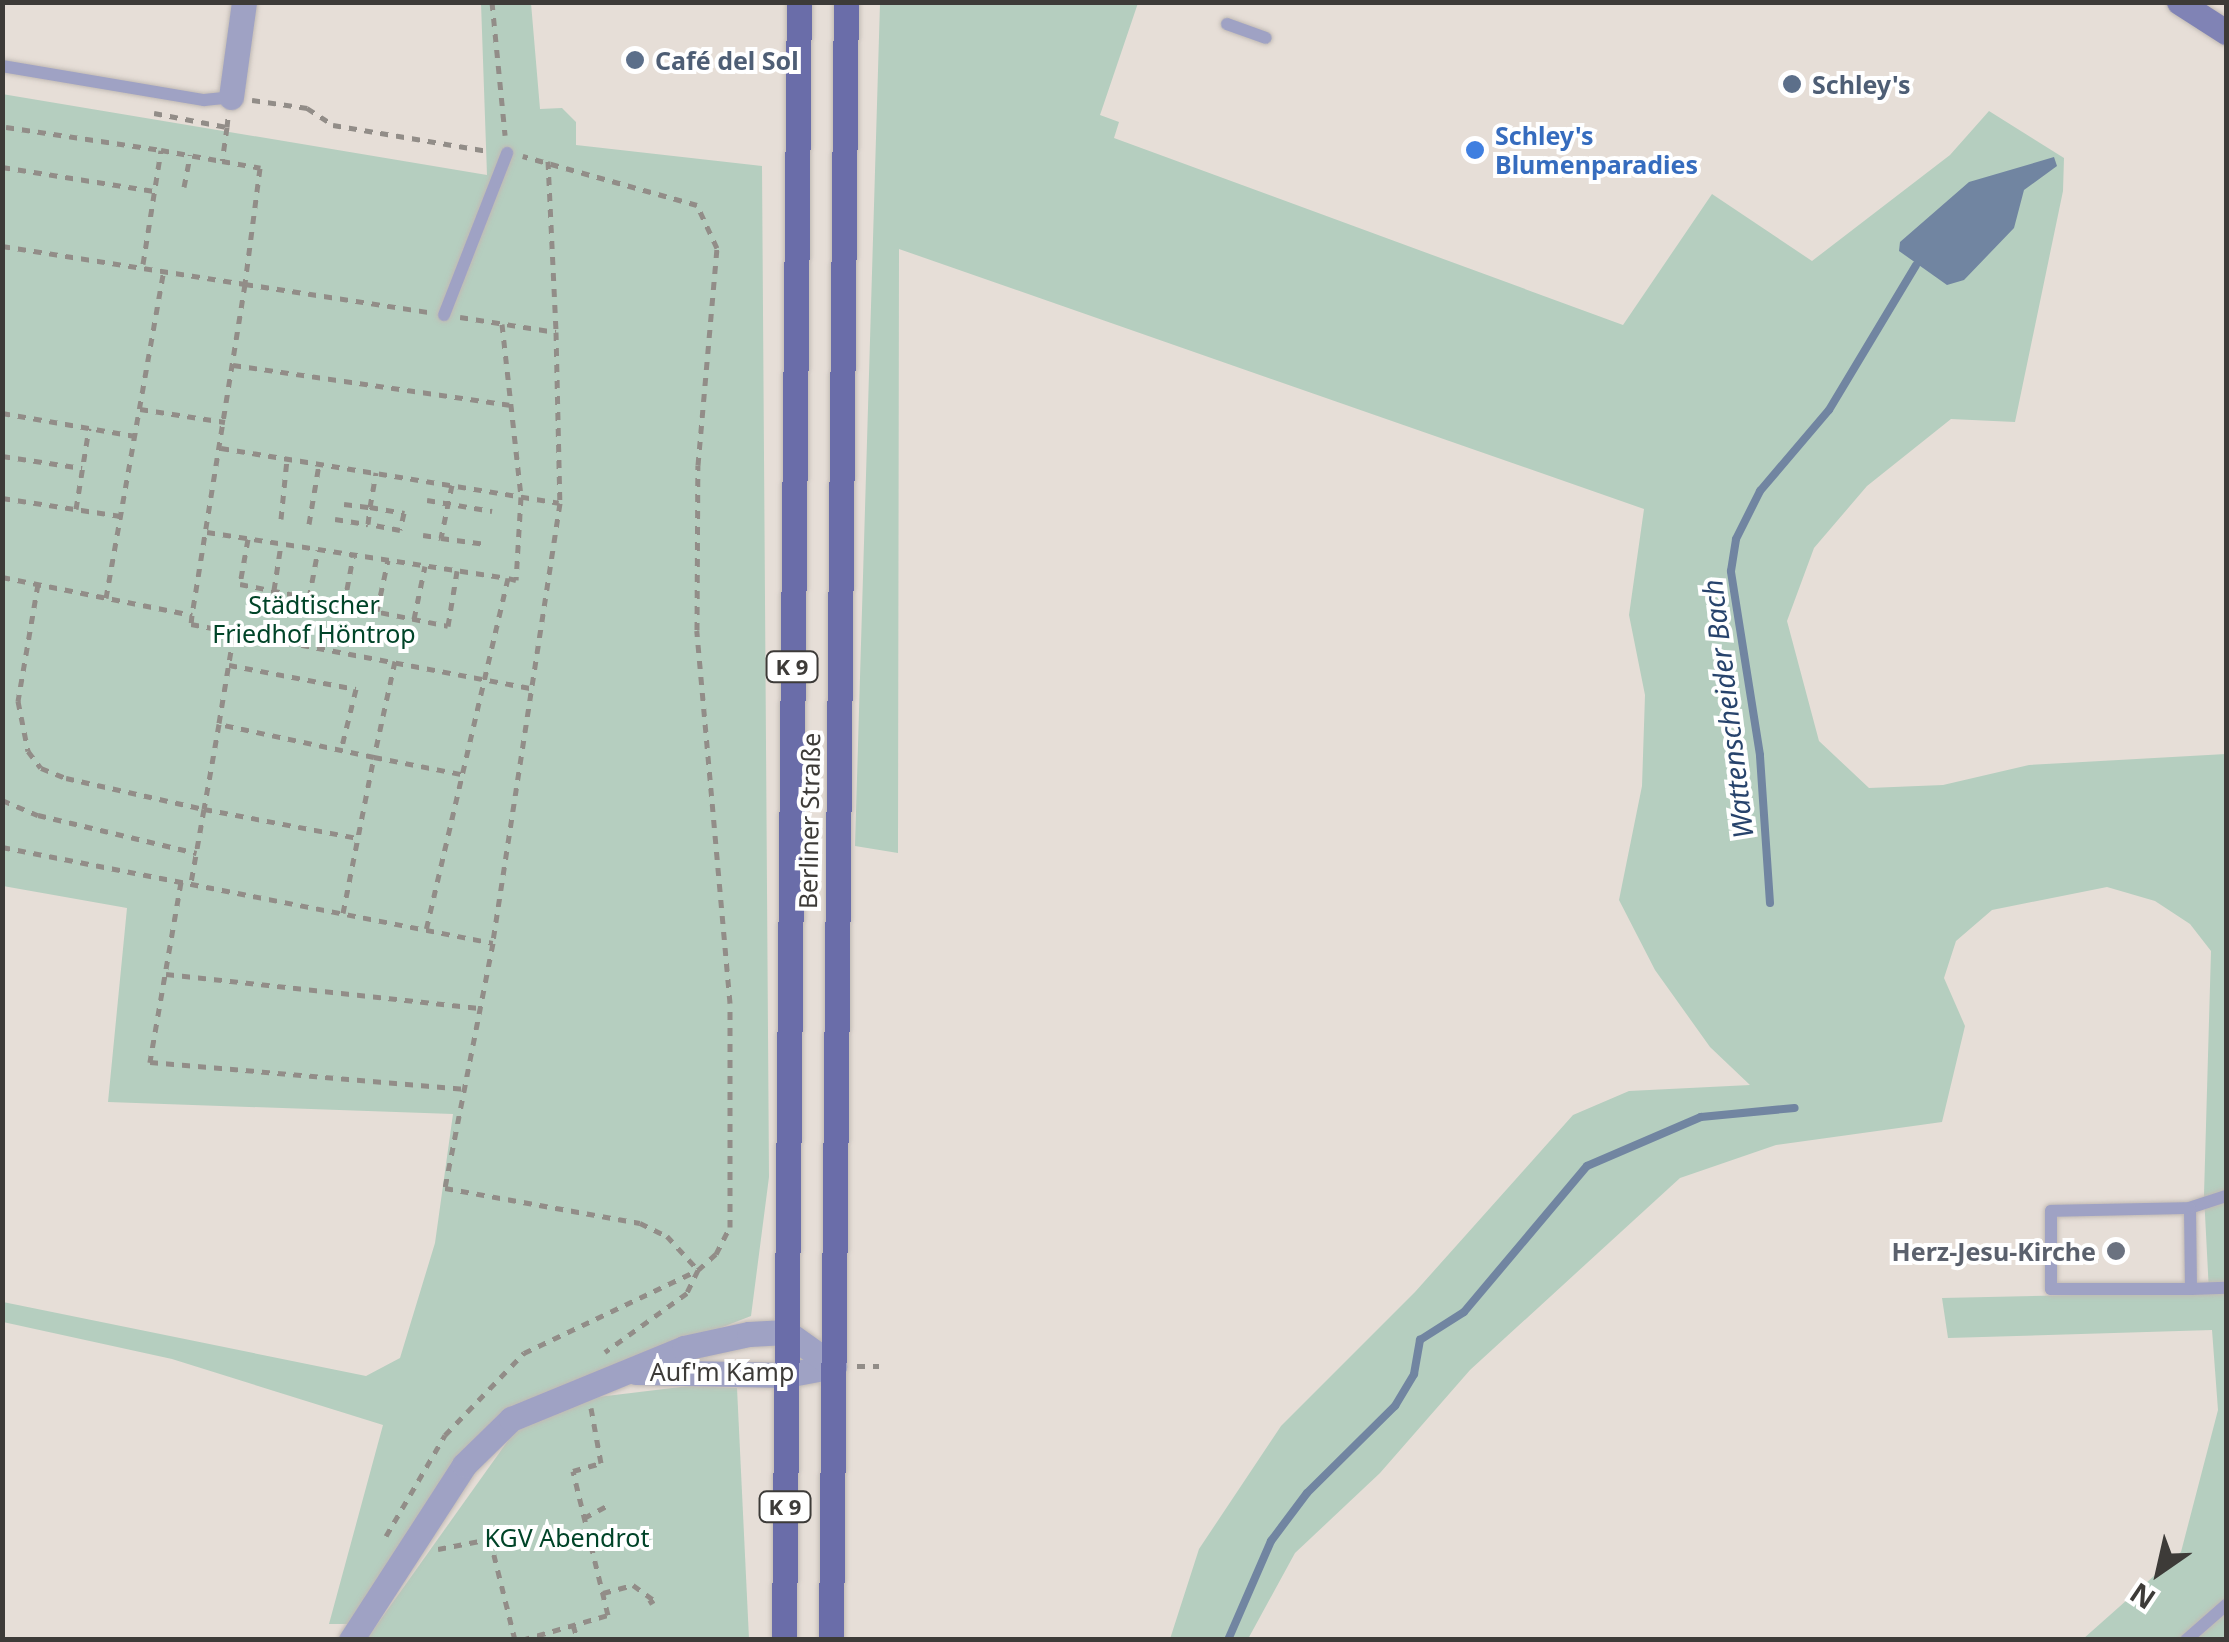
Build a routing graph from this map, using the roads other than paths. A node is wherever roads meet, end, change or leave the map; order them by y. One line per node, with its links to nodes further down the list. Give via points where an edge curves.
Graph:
1 (244, 2): 9 (street)
2 (799, 2): 16 (main road, Berliner Straße / K 9)
3 (846, 2): 17 (main road, Berliner Straße / K 9)
4 (2179, 2): 6 (main road)
5 (1227, 24): 7 (lane)
6 (2226, 32)
7 (1266, 38)
8 (2, 66): 9 (lane, via 204,100)
9 (231, 97)
10 (507, 152): 11 (lane)
11 (444, 315)
12 (2226, 1196): 13 (lane)
13 (2190, 1208): 14 (lane); 14 (lane, via 2051,1211 2051,1288)
14 (2191, 1288): 15 (lane)
15 (2226, 1288)
16 (786, 1332): 17 (street, Auf'm Kamp); 18 (street, Auf'm Kamp, via 684,1348); 19 (main road, Berliner Straße / K 9)
17 (834, 1366): 19 (street, Auf'm Kamp); 24 (main road, Berliner Straße / K 9)
18 (626, 1371): 19 (street, Auf'm Kamp); 22 (street, Auf'm Kamp, via 511,1419 464,1465)
19 (786, 1375): 23 (main road, Berliner Straße / K 9)
20 (2226, 1605): 21 (lane)
21 (2205, 1634): 25 (lane)
22 (351, 1640)
23 (784, 1640)
24 (831, 1640)
25 (2186, 1640)

